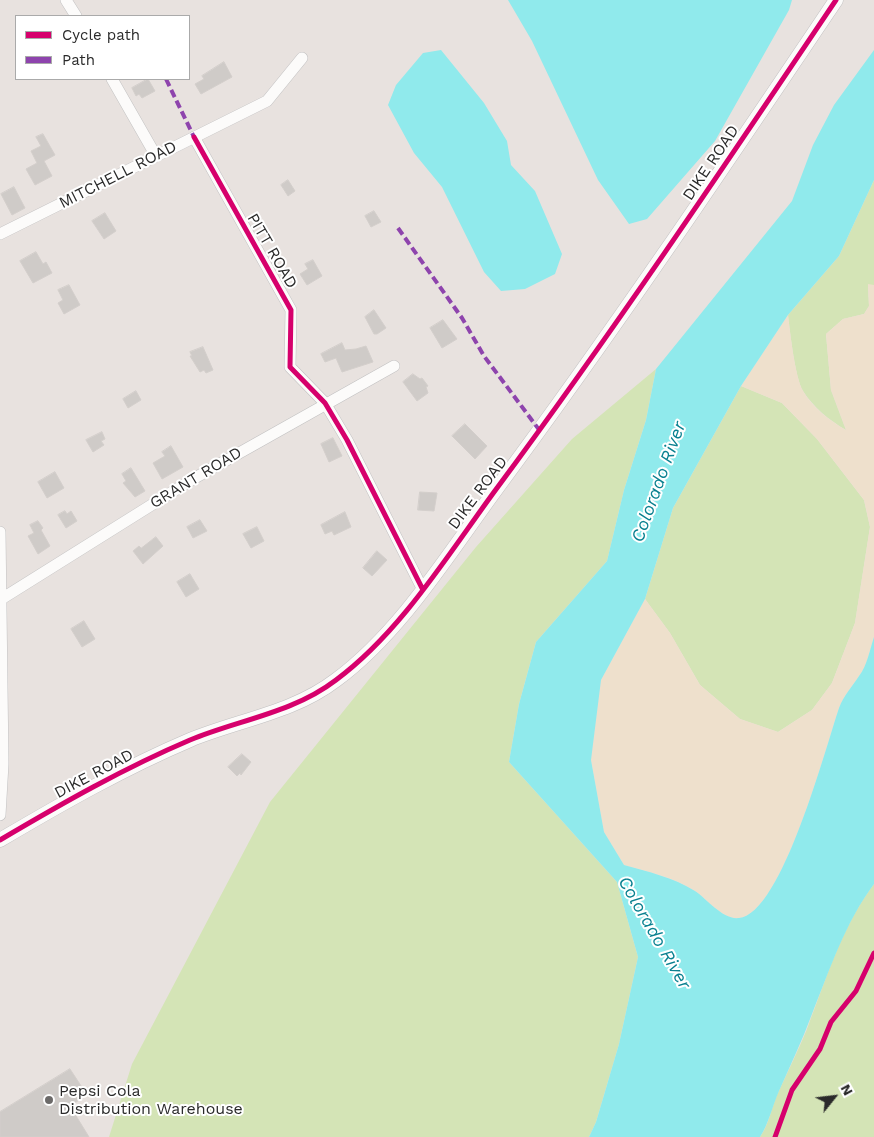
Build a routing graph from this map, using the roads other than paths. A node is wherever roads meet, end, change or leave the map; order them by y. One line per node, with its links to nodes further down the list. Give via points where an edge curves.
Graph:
1 (66, 0): 3 (street)
2 (836, 0): 12 (street, DIKE ROAD, via 646,284)
3 (75, 15)
4 (302, 58): 6 (street, MITCHELL ROAD, via 267,101)
5 (113, 80): 7 (street)
6 (194, 137): 7 (street, MITCHELL ROAD); 10 (street, PITT ROAD, via 291,310 290,367)
7 (156, 156): 8 (street, MITCHELL ROAD)
8 (0, 234)
9 (394, 366): 10 (street, GRANT ROAD)
10 (325, 403): 12 (street, PITT ROAD, via 348,440); 13 (street, GRANT ROAD, via 193,479)
11 (0, 532): 13 (street)
12 (422, 588): 15 (street, DIKE ROAD, via 367,654 319,692 283,709 222,728 123,771)
13 (3, 598): 14 (street, via 4,764)
14 (0, 814)
15 (0, 840)

